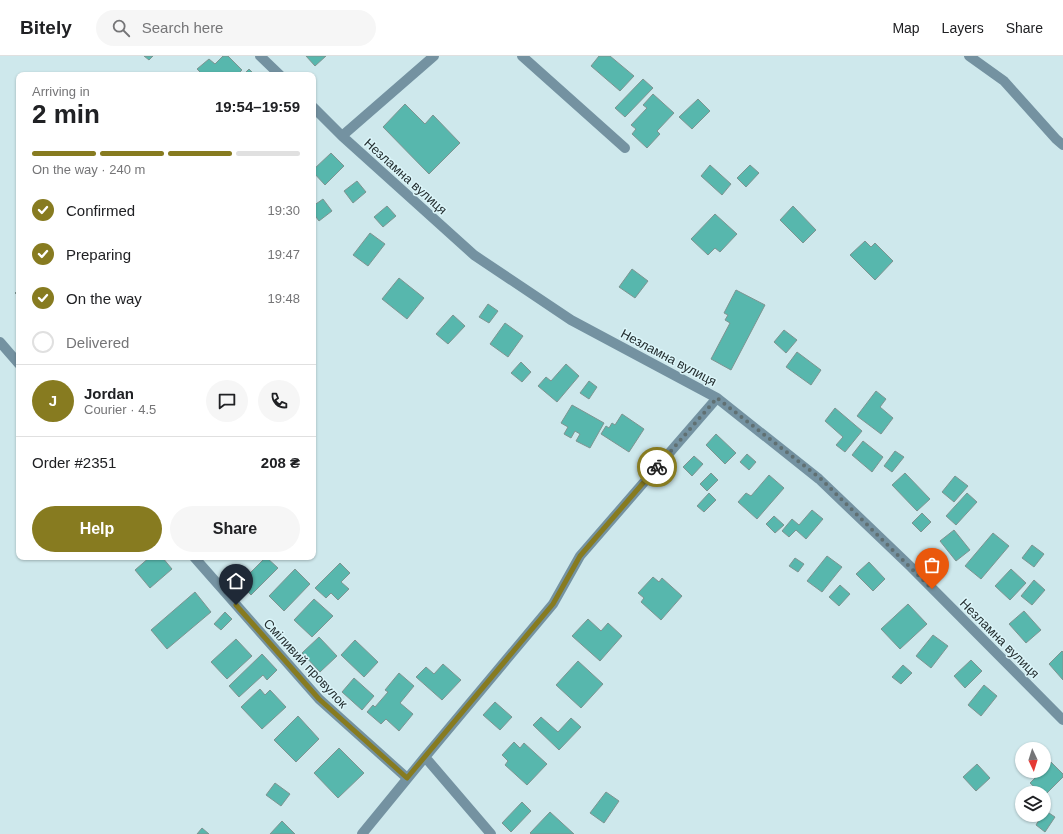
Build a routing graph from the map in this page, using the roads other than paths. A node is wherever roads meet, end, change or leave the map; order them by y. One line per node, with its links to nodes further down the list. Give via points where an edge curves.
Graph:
1 (260, 56): 5 (street)
2 (434, 56): 7 (street)
3 (522, 56): 9 (street)
4 (968, 56): 8 (street, via 1004,81)
5 (277, 72)
6 (316, 110): 7 (street, Незламна вулиця)
7 (342, 136): 12 (street, Незламна вулиця, via 474,255 571,320)
8 (1063, 145)
9 (625, 148)
10 (0, 342): 11 (street)
11 (16, 361)
12 (717, 398): 14 (street, Незламна вулиця, via 820,478); 15 (street, via 580,556 553,604)
13 (197, 560): 16 (street, Сміливий провулок, via 319,699)
14 (1063, 720)
15 (425, 757): 16 (street); 18 (street)
16 (407, 778): 17 (street)
17 (362, 834)
18 (491, 834)

